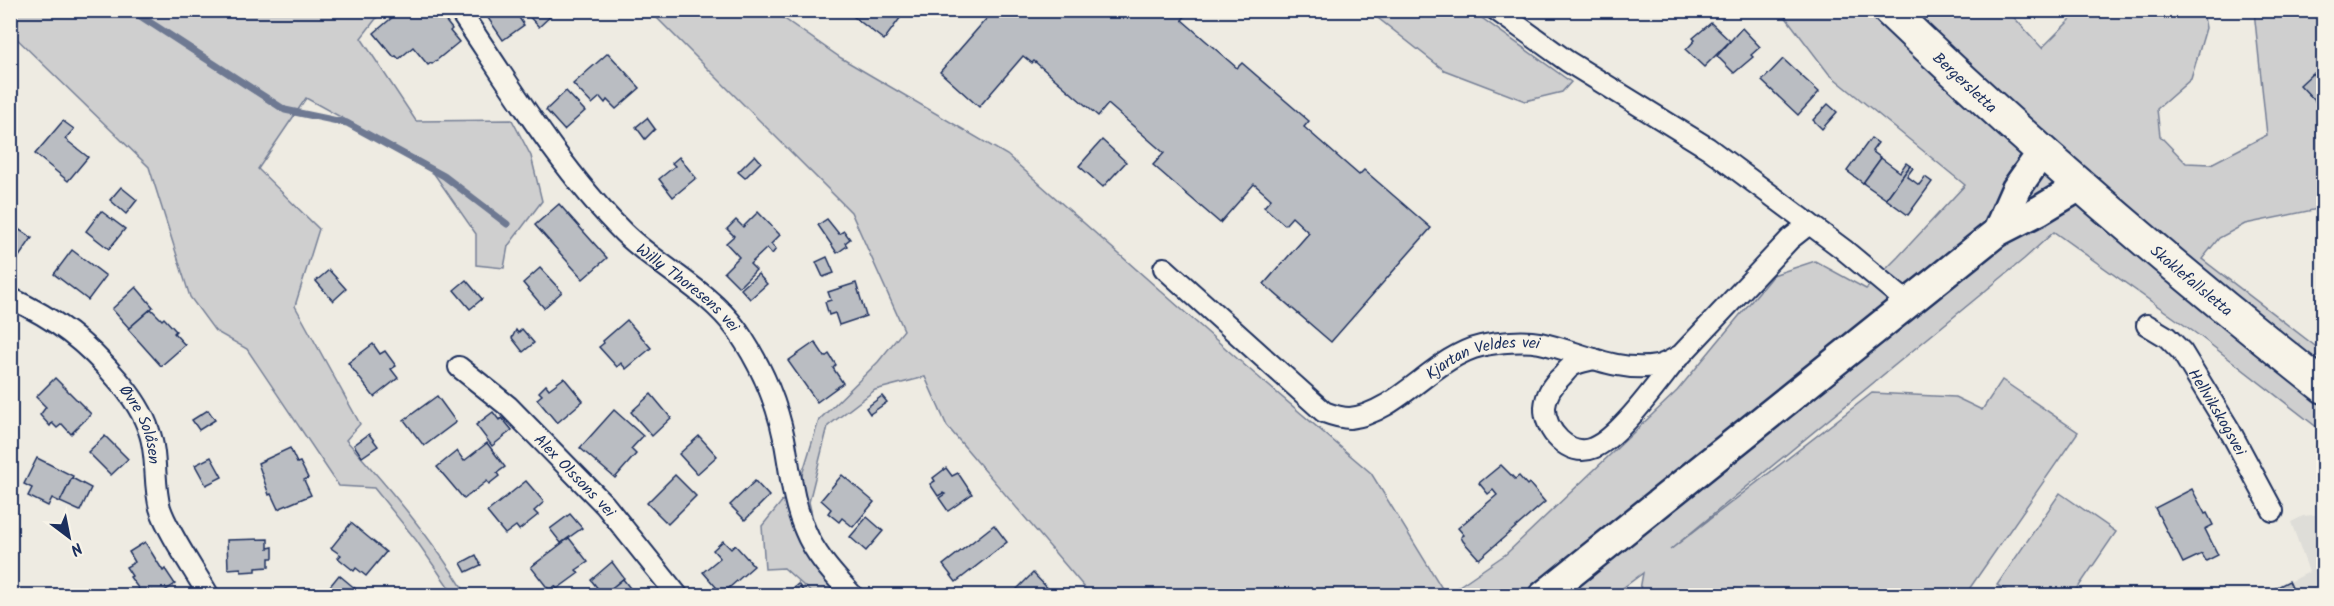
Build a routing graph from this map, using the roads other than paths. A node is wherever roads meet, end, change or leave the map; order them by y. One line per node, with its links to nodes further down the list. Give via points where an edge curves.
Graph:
1 (459, 10): 18 (street, Willy Thoresens vei, via 541,130 600,207 630,239 702,296 737,330 762,373 775,406 806,533 826,565)
2 (1496, 10): 5 (street, via 1567,61 1708,148)
3 (1889, 10): 4 (main road, Bergersletta)
4 (2062, 170): 6 (main road, via 2040,210); 6 (main road, via 2016,189); 14 (main road, Skoklefallsletta, via 2214,301)
5 (1809, 224): 9 (street); 11 (street, Kjartan Veldes vei, via 1790,239)
6 (1998, 232): 9 (main road)
7 (1164, 268): 12 (street, Kjartan Veldes vei, via 1324,412 1341,417 1362,416 1387,404 1464,351 1482,346 1539,342)
8 (10, 298): 16 (street, Øvre Solåsen, via 41,312 76,336 129,393 149,430 161,510)
9 (1908, 303): 19 (main road)
10 (2147, 325): 15 (street, Hellvikskogsvei, via 2182,352)
11 (1681, 355): 12 (street, Kjartan Veldes vei, via 1658,366 1642,367); 12 (street, via 1614,433 1594,448 1577,450 1558,439 1551,429 1545,409 1547,398 1551,388 1572,366)
12 (1594, 359)
13 (459, 367): 17 (street, Alex Olssons vei, via 508,406 605,505)
14 (2324, 387)
15 (2273, 511)
16 (209, 596)
17 (678, 596)
18 (853, 596)
19 (1543, 596)

